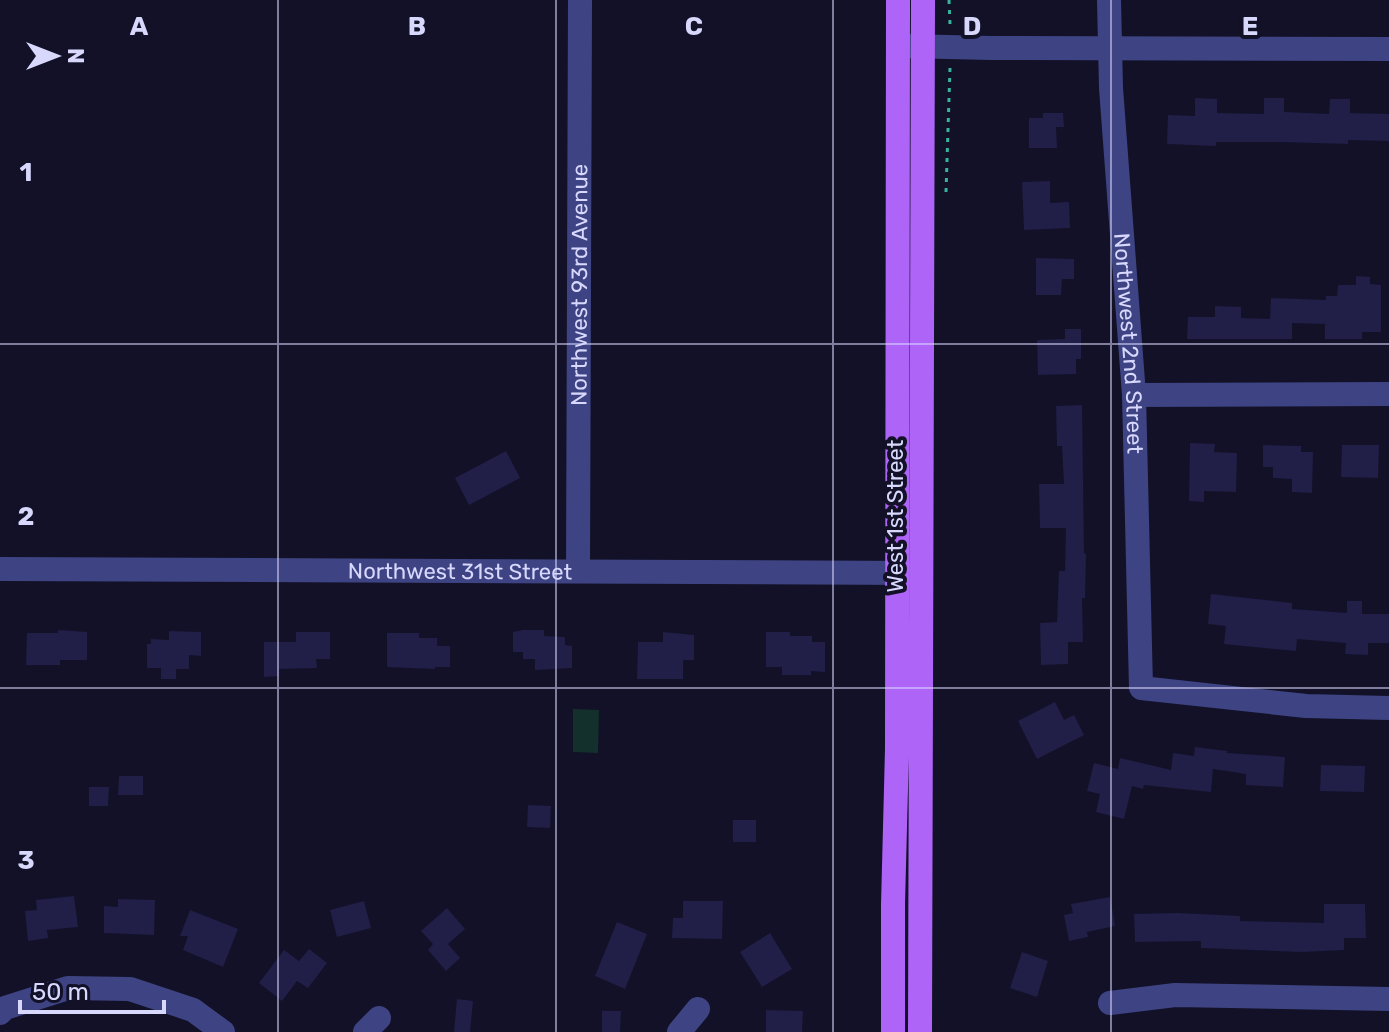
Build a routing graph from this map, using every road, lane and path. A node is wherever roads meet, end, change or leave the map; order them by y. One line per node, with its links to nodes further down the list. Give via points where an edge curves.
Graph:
1 (580, 0): 12 (street, Northwest 93rd Avenue)
2 (898, 0): 6 (main road, West 1st Street)
3 (923, 0): 5 (main road, West 1st Street)
4 (1109, 0): 7 (street, Northwest 2nd Street)
5 (923, 45): 6 (street); 7 (street); 13 (main road, West 1st Street)
6 (898, 46): 14 (main road, West 1st Street)
7 (1109, 47): 8 (street); 10 (street, Northwest 2nd Street)
8 (1389, 49)
9 (1389, 394): 10 (street)
10 (1134, 395): 15 (street, Northwest 2nd Street, via 1141,688 1306,706)
11 (0, 569): 12 (street, Northwest 31st Street)
12 (578, 571): 14 (street, Northwest 31st Street)
13 (922, 573): 14 (street, Northwest 31st Street); 23 (main road, West 1st Street)
14 (895, 574): 22 (main road, West 1st Street)
15 (1389, 708)
16 (1389, 999): 17 (street, via 1175,995)
17 (1110, 1003)
18 (698, 1009): 21 (street)
19 (3, 1011): 20 (street, via 68,988 130,989 193,1010)
20 (223, 1032)
21 (679, 1032)
22 (893, 1032)
23 (920, 1032)

